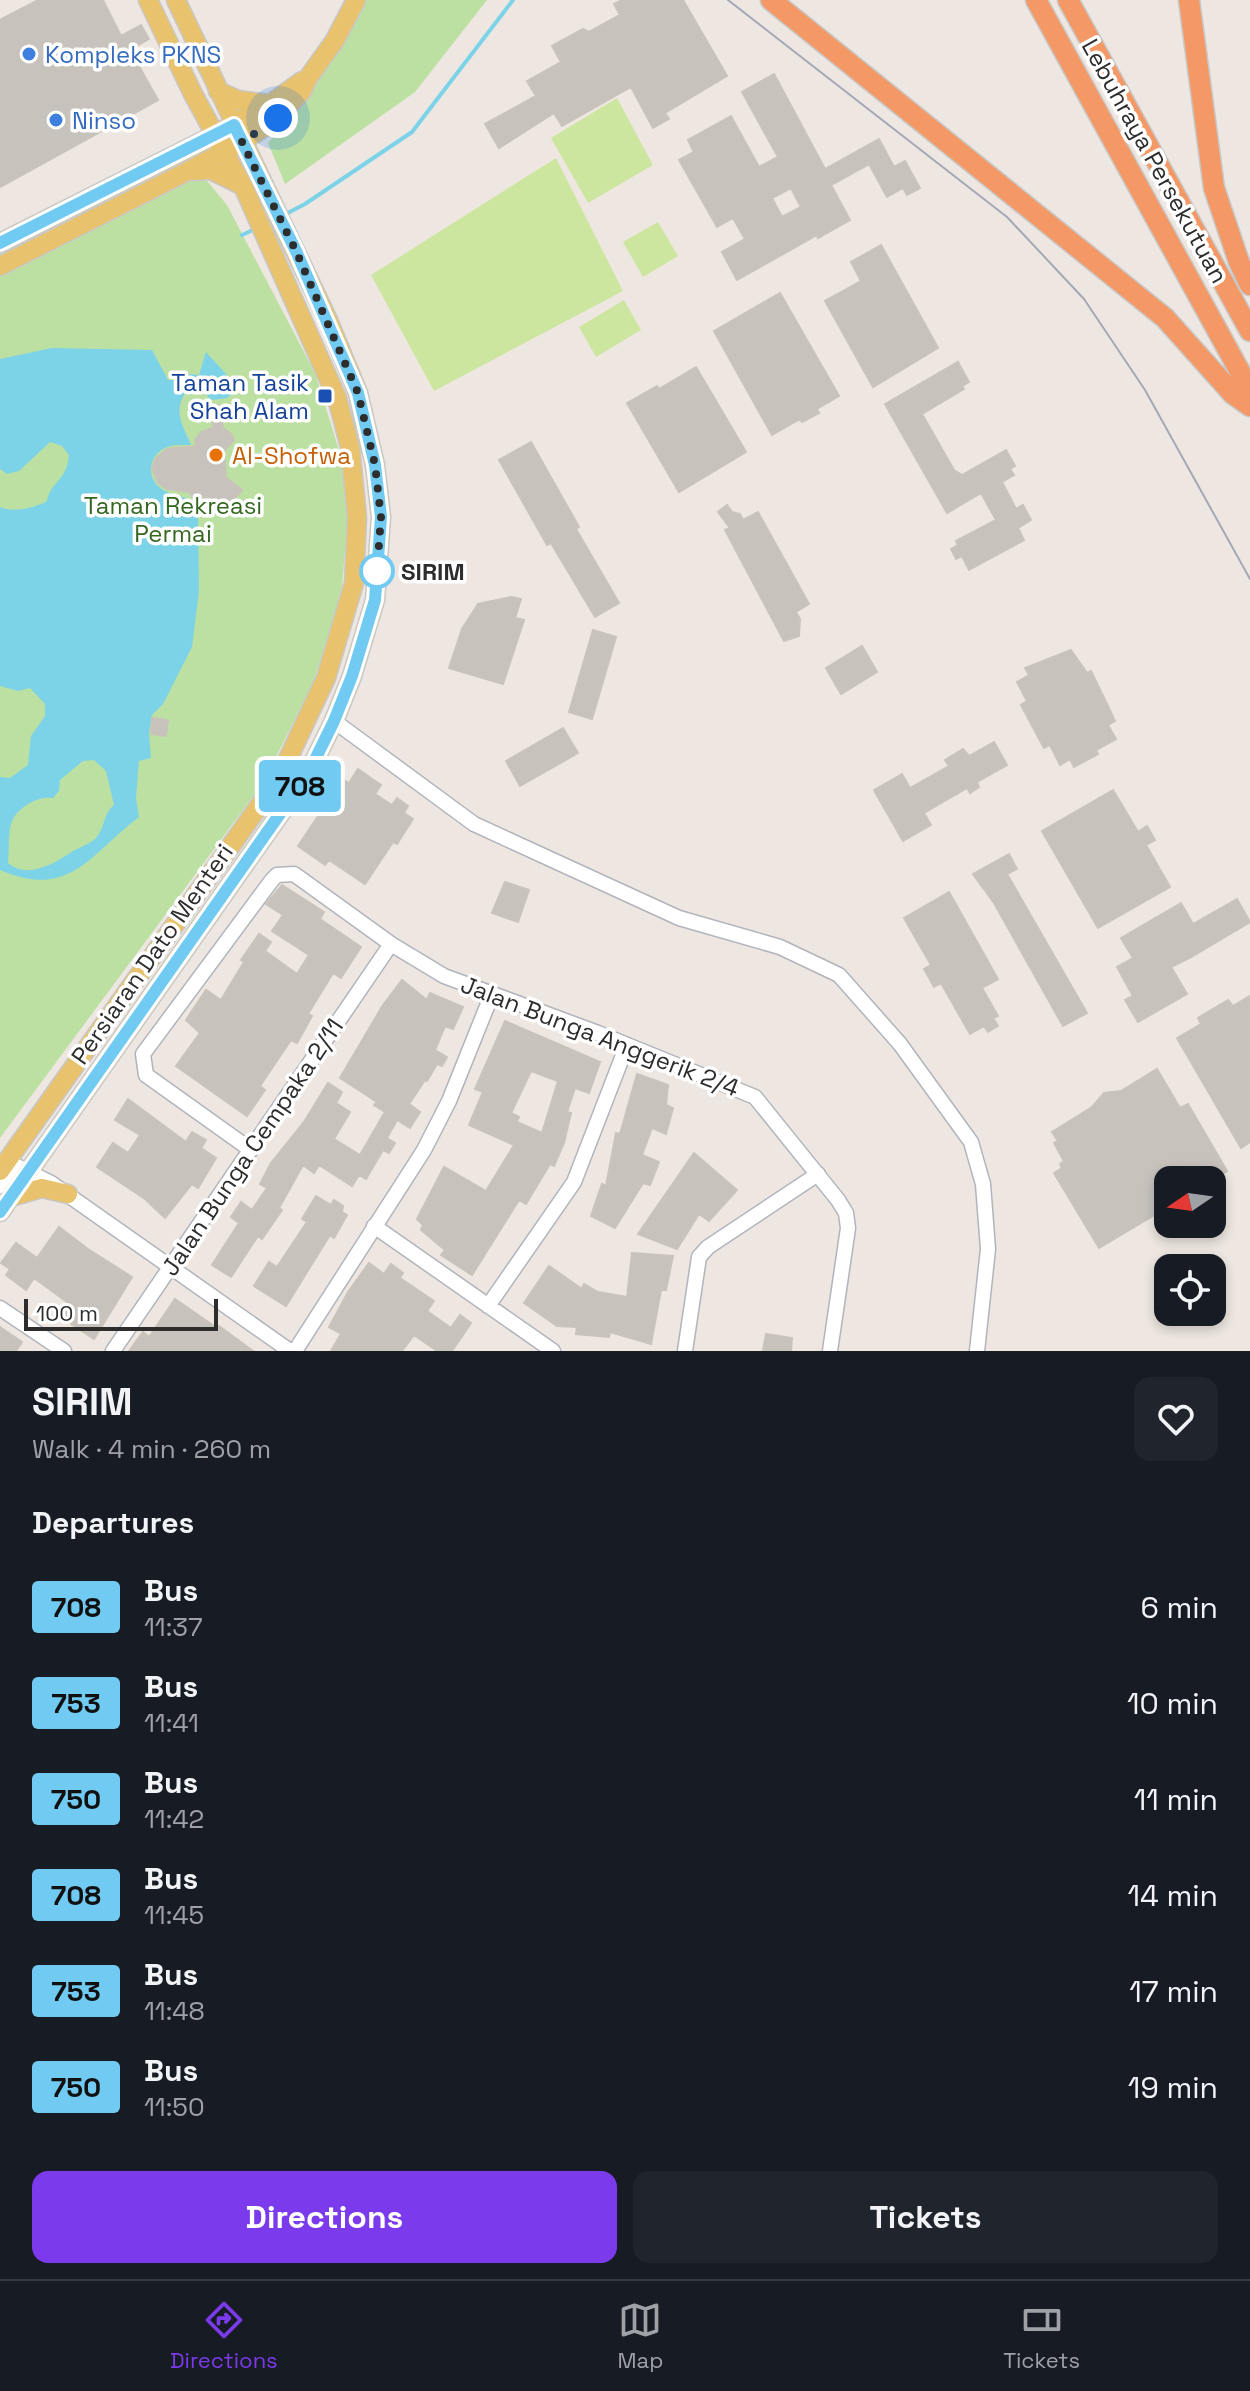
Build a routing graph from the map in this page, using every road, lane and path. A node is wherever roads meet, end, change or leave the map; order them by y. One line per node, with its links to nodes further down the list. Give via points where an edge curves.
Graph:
1 (148, 0): 10 (main road, Persiaran Dato Menteri)
2 (176, 0): 9 (main road, Persiaran Dato Menteri)
3 (356, 0): 8 (main road)
4 (771, 0): 23 (highway, via 1165,318)
5 (1036, 0): 22 (highway, Lebuhraya Persekutuan)
6 (1068, 0): 21 (highway, Lebuhraya Persekutuan)
7 (1189, 0): 20 (highway, via 1214,188)
8 (308, 78): 11 (main road); 12 (main road, via 278,118)
9 (218, 91): 11 (main road); 12 (main road, Persiaran Dato Menteri)
10 (193, 94): 13 (main road, Persiaran Dato Menteri); 14 (main road, via 197,124)
11 (270, 104): 12 (main road)
12 (238, 134): 13 (main road); 24 (main road, Persiaran Dato Menteri, via 358,393 375,465 381,517 375,600)
13 (219, 144): 14 (main road); 15 (main road, Persiaran Dato Menteri)
14 (183, 163): 15 (main road, via 211,170); 16 (main road); 18 (main road)
15 (246, 192): 30 (main road, Persiaran Dato Menteri, via 337,398 350,447 357,517 354,583 326,678 279,778)
16 (26, 229): 17 (main road); 18 (main road)
17 (0, 243)
18 (34, 247): 19 (main road)
19 (0, 266)
20 (1250, 285)
21 (1250, 331)
22 (1250, 390)
23 (1250, 406)
24 (334, 721): 28 (main road, Persiaran Dato Menteri, via 308,774); 46 (street, via 474,824 679,918 780,947 839,975 900,1044 971,1142 983,1184 988,1249)
25 (391, 944): 26 (street, Jalan Bunga Anggerik 2/4, via 444,976); 29 (street, Jalan Bunga Cempaka 2/11); 29 (street, Jalan Bunga Anggerik 2/4, via 294,874 285,873 272,880 143,1054 146,1075)
26 (492, 994): 27 (street, Jalan Bunga Anggerik 2/4); 36 (street, via 449,1101)
27 (627, 1045): 32 (street, Jalan Bunga Anggerik 2/4, via 755,1097); 38 (street, via 574,1182)
28 (46, 1145): 31 (main road, Persiaran Dato Menteri); 33 (main road, via 42,1160)
29 (251, 1150): 37 (street, Jalan Bunga Cempaka 2/11)
30 (0, 1171)
31 (29, 1171): 33 (street); 35 (main road, Persiaran Dato Menteri)
32 (818, 1174): 44 (street, via 699,1257); 45 (street, Jalan Bunga Anggerik 2/4, via 846,1213 848,1228)
33 (51, 1183): 34 (street)
34 (68, 1194): 35 (main road, via 42,1188); 37 (street)
35 (4, 1198)
36 (374, 1226): 38 (street); 42 (street)
37 (171, 1265): 41 (street, Jalan Bunga Cempaka 2/11); 42 (street)
38 (488, 1306): 43 (street)
39 (0, 1308): 40 (street)
40 (64, 1351)
41 (113, 1351)
42 (292, 1351)
43 (553, 1351)
44 (685, 1351)
45 (830, 1351)
46 (977, 1351)

